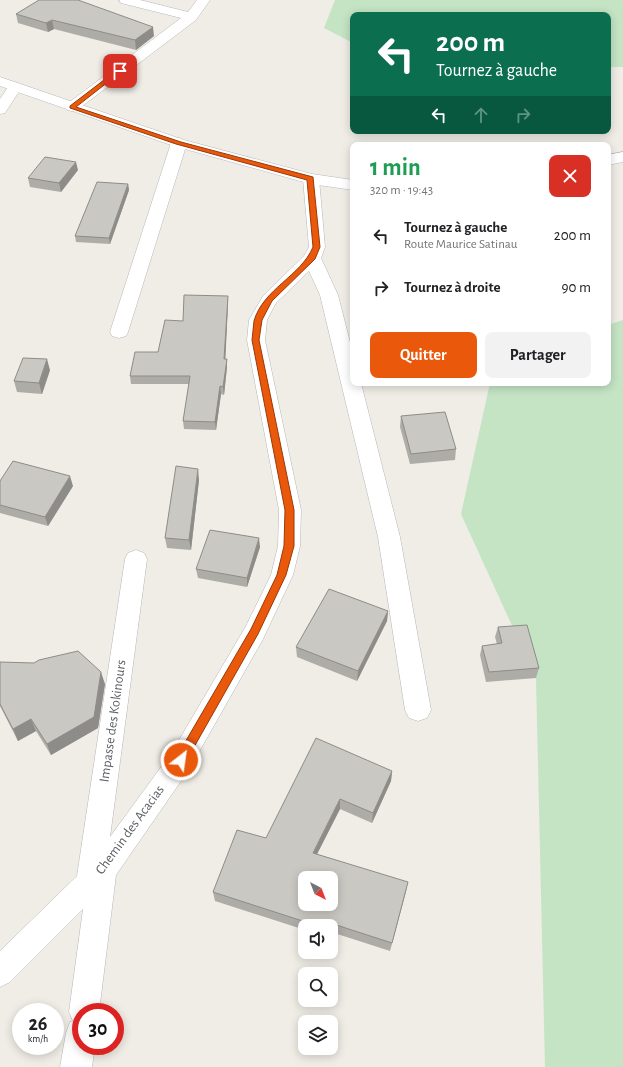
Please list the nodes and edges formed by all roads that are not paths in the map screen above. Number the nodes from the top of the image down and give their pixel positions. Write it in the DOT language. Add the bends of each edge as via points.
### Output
graph roads {
  1 [pos="125,0"];
  2 [pos="204,0"];
  3 [pos="191,17"];
  4 [pos="0,81"];
  5 [pos="15,87"];
  6 [pos="72,107"];
  7 [pos="0,110"];
  8 [pos="179,143"];
  9 [pos="623,157"];
  10 [pos="611,159"];
  11 [pos="311,179"];
  12 [pos="350,185"];
  13 [pos="312,258"];
  14 [pos="119,332"];
  15 [pos="350,380"];
  16 [pos="352,386"];
  17 [pos="136,559"];
  18 [pos="418,710"];
  19 [pos="96,876"];
  20 [pos="0,972"];
  21 [pos="85,1003"];
  22 [pos="78,1055"];
  23 [pos="76,1067"];
  1 -- 3 [label="street"];
  2 -- 3 [label="street"];
  3 -- 6 [label="street"];
  4 -- 5 [label="street"];
  5 -- 6 [label="street"];
  5 -- 7 [label="street"];
  6 -- 8 [label="street"];
  8 -- 11 [label="street"];
  8 -- 14 [label="street"];
  9 -- 10 [label="street"];
  11 -- 12 [label="street"];
  11 -- 13 [label="street" via="317,247"];
  13 -- 15 [label="street" via="329,295"];
  13 -- 19 [label="street, Chemin des Acacias" via="269,300 258,320 256,340 290,510 289,546 282,575 255,632 181,760"];
  16 -- 18 [label="street" via="389,537"];
  17 -- 19 [label="street, Impasse des Kokinours"];
  19 -- 20 [label="street, Chemin des Acacias"];
  19 -- 21 [label="street, Impasse des Kokinours"];
  22 -- 23 [label="street"];
}
